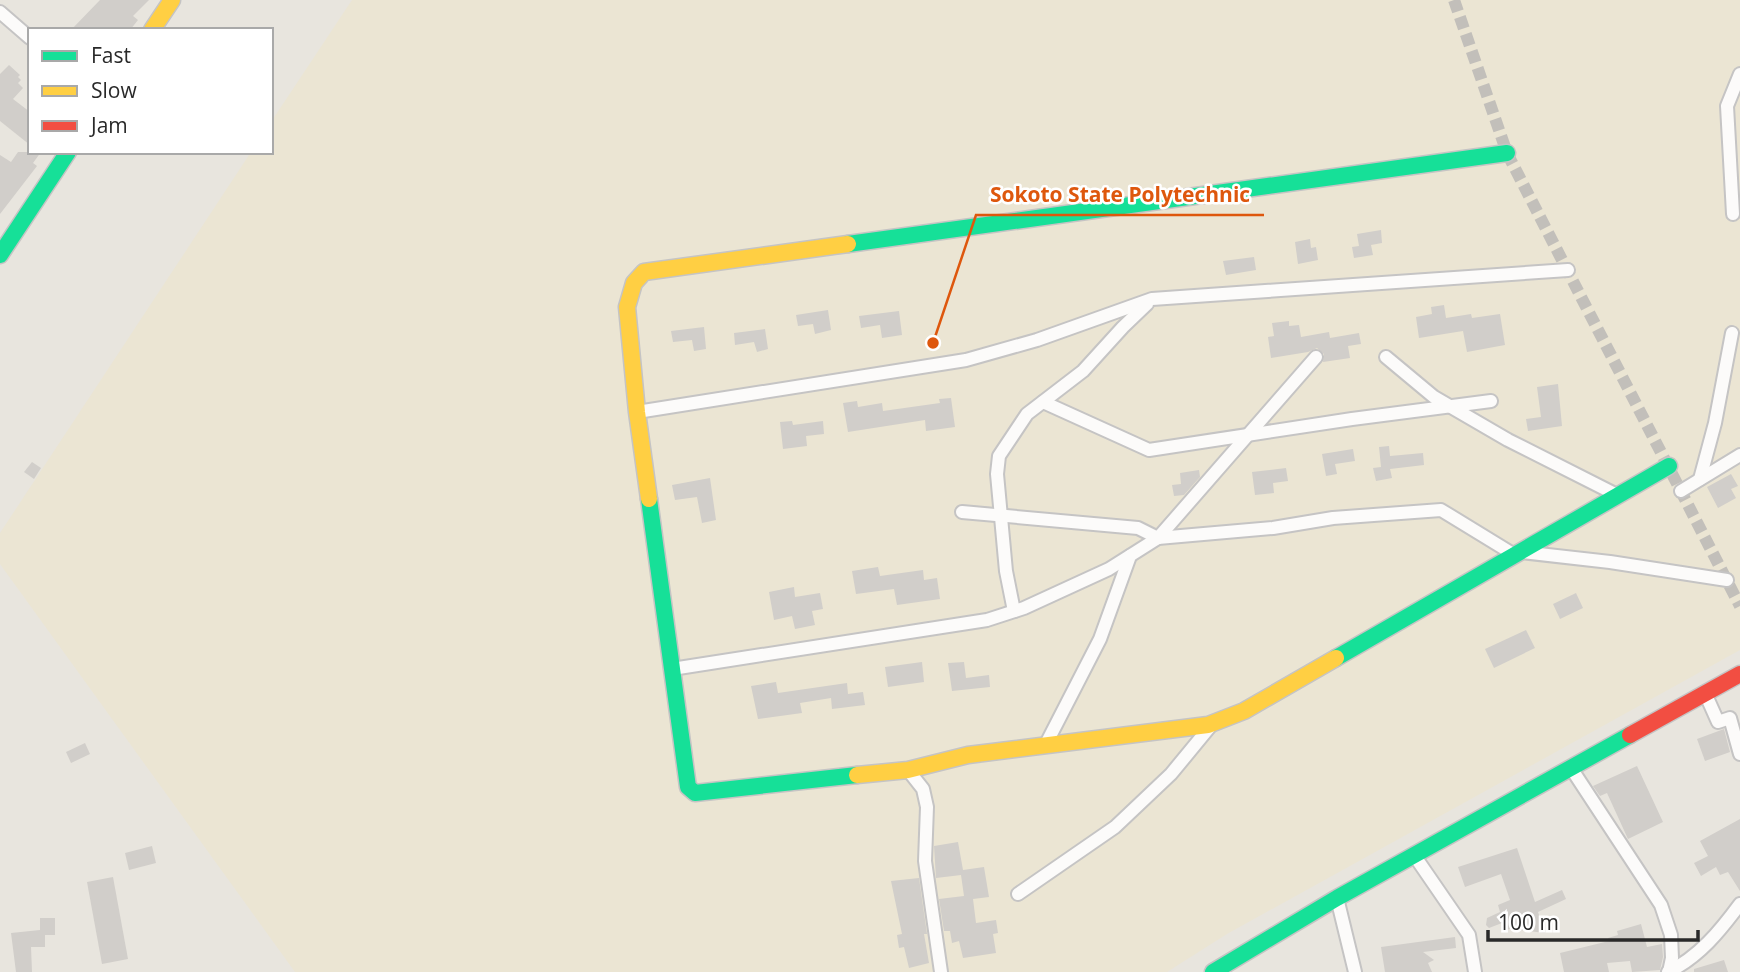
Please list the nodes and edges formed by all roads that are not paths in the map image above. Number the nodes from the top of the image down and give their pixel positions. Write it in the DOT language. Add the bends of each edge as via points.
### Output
graph roads {
  1 [pos="10,0"];
  2 [pos="172,0"];
  3 [pos="1,13"];
  4 [pos="153,28"];
  5 [pos="28,36"];
  6 [pos="1740,74"];
  7 [pos="1507,153"];
  8 [pos="67,154"];
  9 [pos="1733,214"];
  10 [pos="0,255"];
  11 [pos="1568,270"];
  12 [pos="1152,299"];
  13 [pos="1731,333"];
  14 [pos="1316,357"];
  15 [pos="1386,357"];
  16 [pos="1491,401"];
  17 [pos="1043,402"];
  18 [pos="1449,406"];
  19 [pos="637,412"];
  20 [pos="1249,436"];
  21 [pos="1740,454"];
  22 [pos="1669,466"];
  23 [pos="1700,479"];
  24 [pos="1681,491"];
  25 [pos="1617,495"];
  26 [pos="962,512"];
  27 [pos="1001,515"];
  28 [pos="1158,538"];
  29 [pos="1515,553"];
  30 [pos="1130,556"];
  31 [pos="1727,580"];
  32 [pos="1014,611"];
  33 [pos="672,669"];
  34 [pos="1740,674"];
  35 [pos="1705,693"];
  36 [pos="1213,723"];
  37 [pos="1045,746"];
  38 [pos="1740,754"];
  39 [pos="1571,768"];
  40 [pos="908,770"];
  41 [pos="1414,855"];
  42 [pos="1018,894"];
  43 [pos="1337,898"];
  44 [pos="1740,904"];
  45 [pos="941,972"];
  46 [pos="1213,972"];
  47 [pos="1355,972"];
  48 [pos="1475,972"];
  49 [pos="1669,972"];
  1 -- 3 [label="street"];
  2 -- 4 [label="street"];
  3 -- 5 [label="street"];
  6 -- 9 [label="street" via="1727,106"];
  7 -- 19 [label="street" via="644,272 634,284 627,307"];
  8 -- 10 [label="street"];
  11 -- 12 [label="street"];
  12 -- 17 [label="street" via="1083,371"];
  12 -- 19 [label="street" via="966,360"];
  13 -- 23 [label="street"];
  14 -- 20 [label="street"];
  15 -- 18 [label="street"];
  16 -- 18 [label="street"];
  17 -- 20 [label="street" via="1149,450"];
  17 -- 27 [label="street" via="1027,414 999,456"];
  18 -- 20 [label="street"];
  18 -- 25 [label="street"];
  19 -- 33 [label="street"];
  20 -- 28 [label="street"];
  21 -- 23 [label="street"];
  22 -- 25 [label="street"];
  23 -- 24 [label="street"];
  25 -- 29 [label="street"];
  26 -- 27 [label="street"];
  27 -- 28 [label="street" via="1138,528"];
  27 -- 32 [label="street"];
  28 -- 29 [label="street" via="1441,510"];
  28 -- 30 [label="street"];
  29 -- 31 [label="street"];
  29 -- 36 [label="street" via="1255,705"];
  30 -- 32 [label="street"];
  30 -- 37 [label="street" via="1100,639"];
  32 -- 33 [label="street" via="987,620"];
  33 -- 40 [label="street" via="688,787 695,793"];
  34 -- 35 [label="street"];
  35 -- 38 [label="street" via="1718,722 1730,718"];
  35 -- 39 [label="street"];
  36 -- 37 [label="street"];
  36 -- 42 [label="street" via="1171,774 1115,827"];
  37 -- 40 [label="street" via="968,755"];
  39 -- 41 [label="street"];
  39 -- 49 [label="street" via="1661,905 1671,935"];
  40 -- 45 [label="street" via="923,789 928,807 925,861"];
  41 -- 43 [label="street"];
  41 -- 48 [label="street" via="1469,935"];
  43 -- 46 [label="street"];
  43 -- 47 [label="street"];
  44 -- 49 [label="street" via="1716,936"];
}
